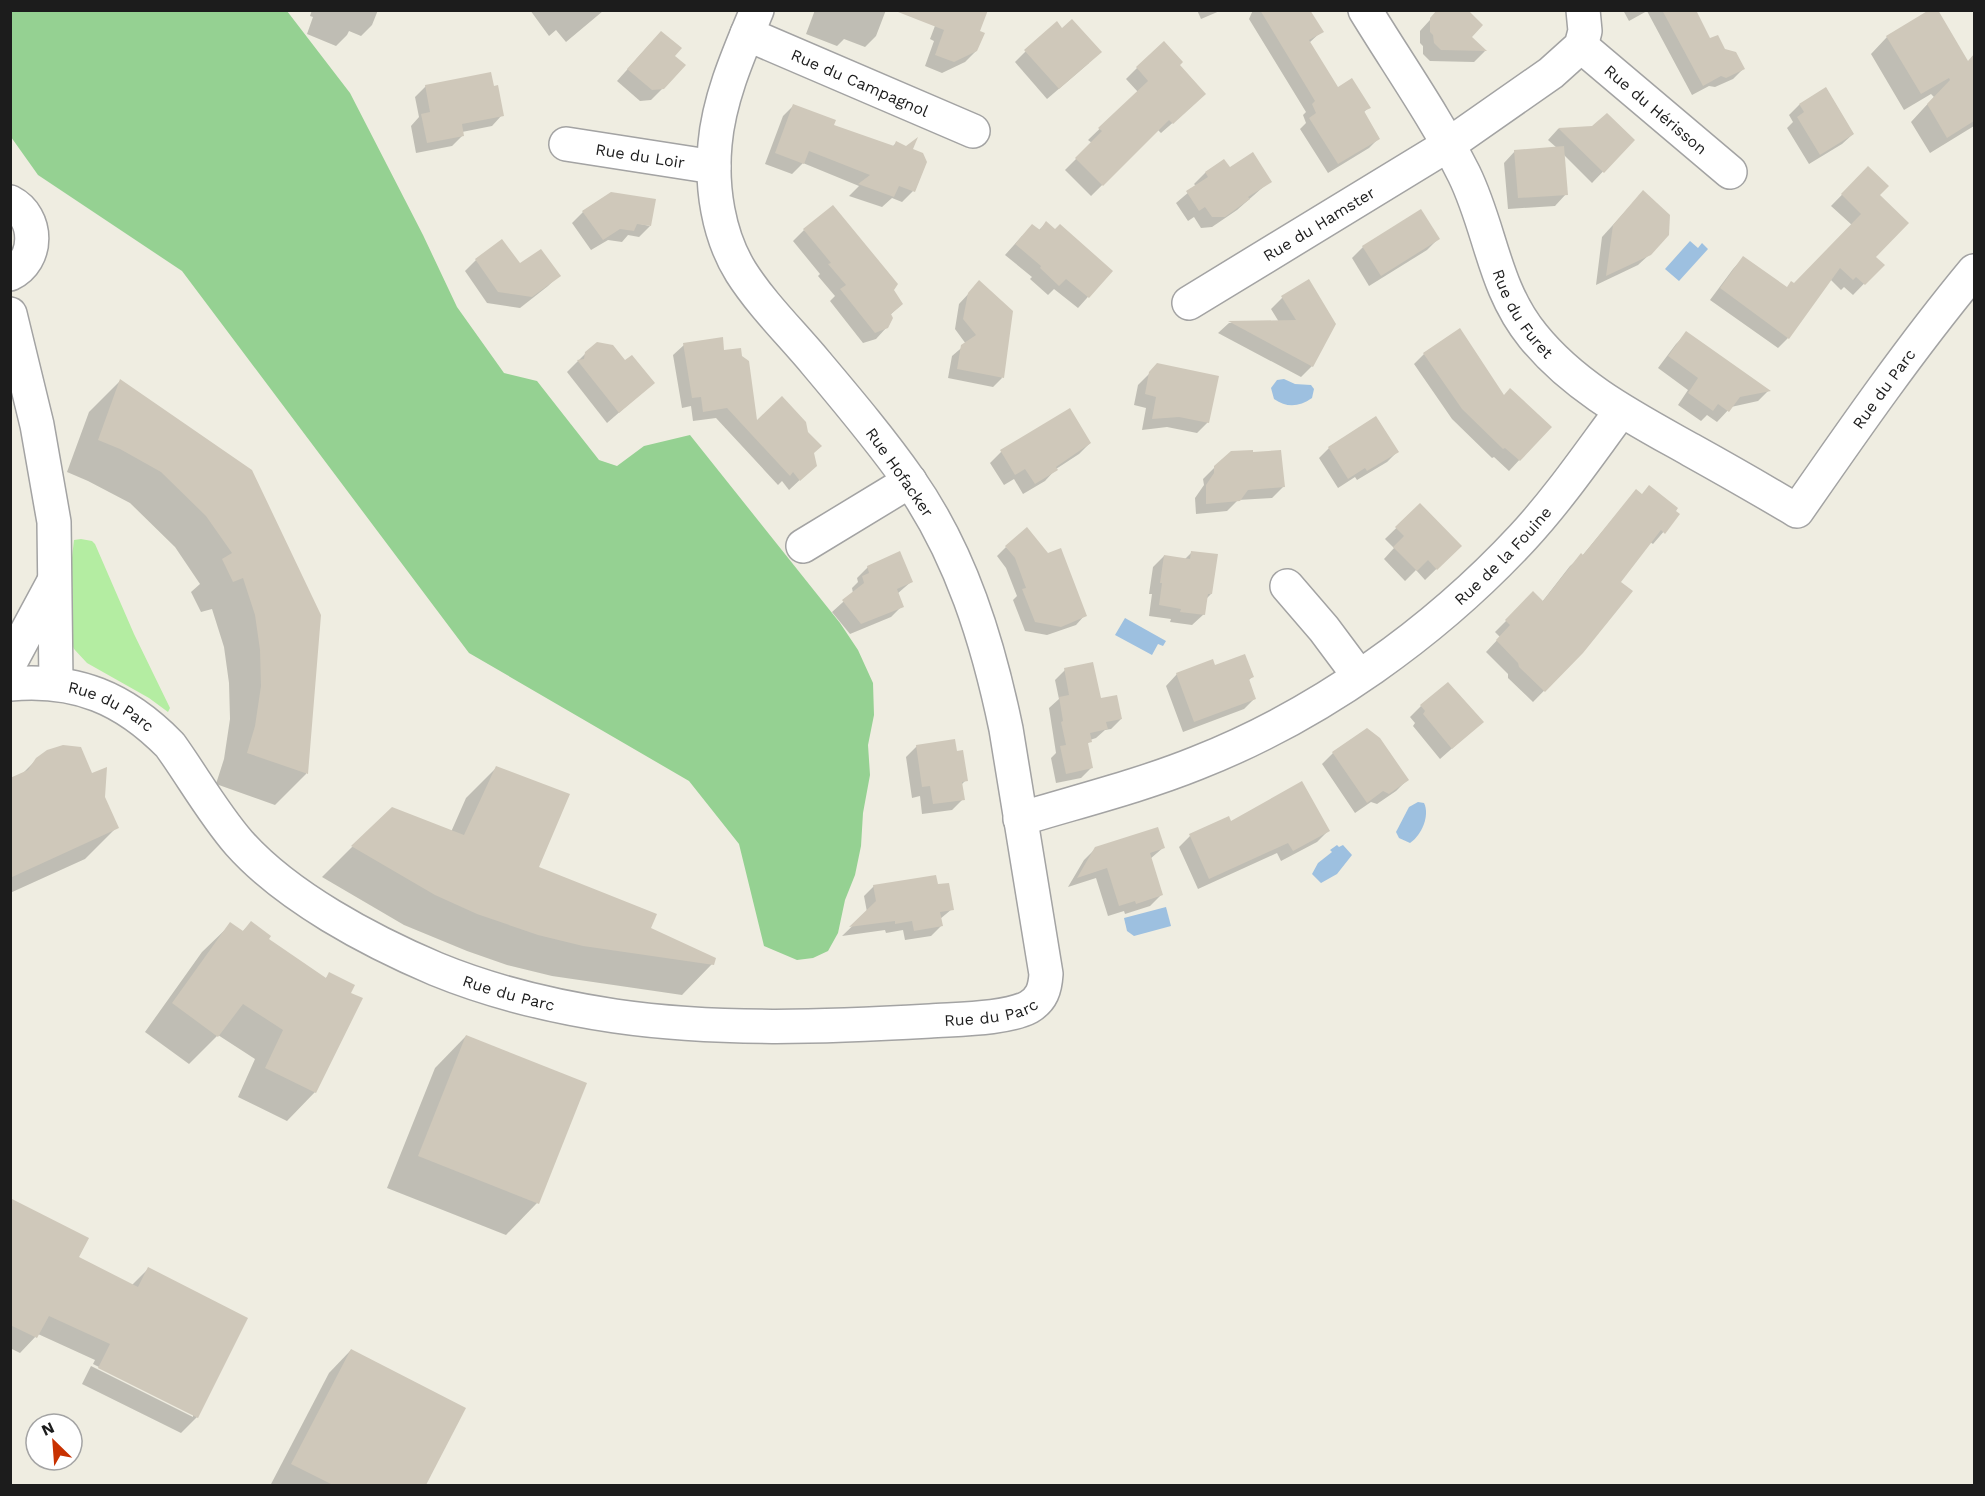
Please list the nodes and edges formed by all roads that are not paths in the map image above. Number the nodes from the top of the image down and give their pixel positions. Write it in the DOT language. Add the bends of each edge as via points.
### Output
graph roads {
  1 [pos="1365,10"];
  2 [pos="1583,10"];
  3 [pos="752,22"];
  4 [pos="1581,46"];
  5 [pos="973,131"];
  6 [pos="566,144"];
  7 [pos="1448,145"];
  8 [pos="714,167"];
  9 [pos="1730,172"];
  10 [pos="10,202"];
  11 [pos="1974,271"];
  12 [pos="10,274"];
  13 [pos="1189,303"];
  14 [pos="10,314"];
  15 [pos="1621,411"];
  16 [pos="910,481"];
  17 [pos="1797,511"];
  18 [pos="803,546"];
  19 [pos="54,581"];
  20 [pos="1287,586"];
  21 [pos="10,663"];
  22 [pos="1359,676"];
  23 [pos="56,683"];
  24 [pos="10,684"];
  25 [pos="1020,819"];
  26 [pos="1046,974"];
  1 -- 7 [label="street, Rue du Furet"];
  2 -- 4 [label="street" via="1585,31"];
  3 -- 5 [label="street, Rue du Campagnol"];
  3 -- 8 [label="street, Rue Hofacker" via="720,116"];
  4 -- 7 [label="street" via="1551,73"];
  4 -- 9 [label="street, Rue du Hérisson"];
  6 -- 8 [label="street, Rue du Loir"];
  7 -- 13 [label="street, Rue du Hamster"];
  7 -- 15 [label="street, Rue du Furet" via="1474,198 1503,289 1518,317 1583,385"];
  8 -- 16 [label="street, Rue Hofacker" via="721,225 740,270"];
  10 -- 12 [label="street" via="27,217 32,246 26,260"];
  11 -- 17 [label="street, Rue du Parc" via="1873,401"];
  14 -- 19 [label="street, Rue du Parc" via="50,494 56,552"];
  15 -- 17 [label="street, Rue du Furet"];
  15 -- 22 [label="street, Rue de la Fouine" via="1524,536 1452,607"];
  16 -- 18 [label="street"];
  16 -- 25 [label="street, Rue Hofacker" via="957,568 984,638 1006,729"];
  19 -- 21 [label="street, Rue du Parc"];
  19 -- 23 [label="street, Rue du Parc"];
  20 -- 22 [label="street"];
  22 -- 25 [label="street, Rue de la Fouine" via="1279,725 1198,763"];
  23 -- 24 [label="street, Rue du Parc"];
  23 -- 26 [label="street, Rue du Parc" via="103,695 156,731 240,844 297,894 364,934 436,969 515,995 575,1009 660,1020 751,1026 849,1025 1011,1013 1038,1001 1045,989"];
  25 -- 26 [label="street, Rue Hofacker"];
}
